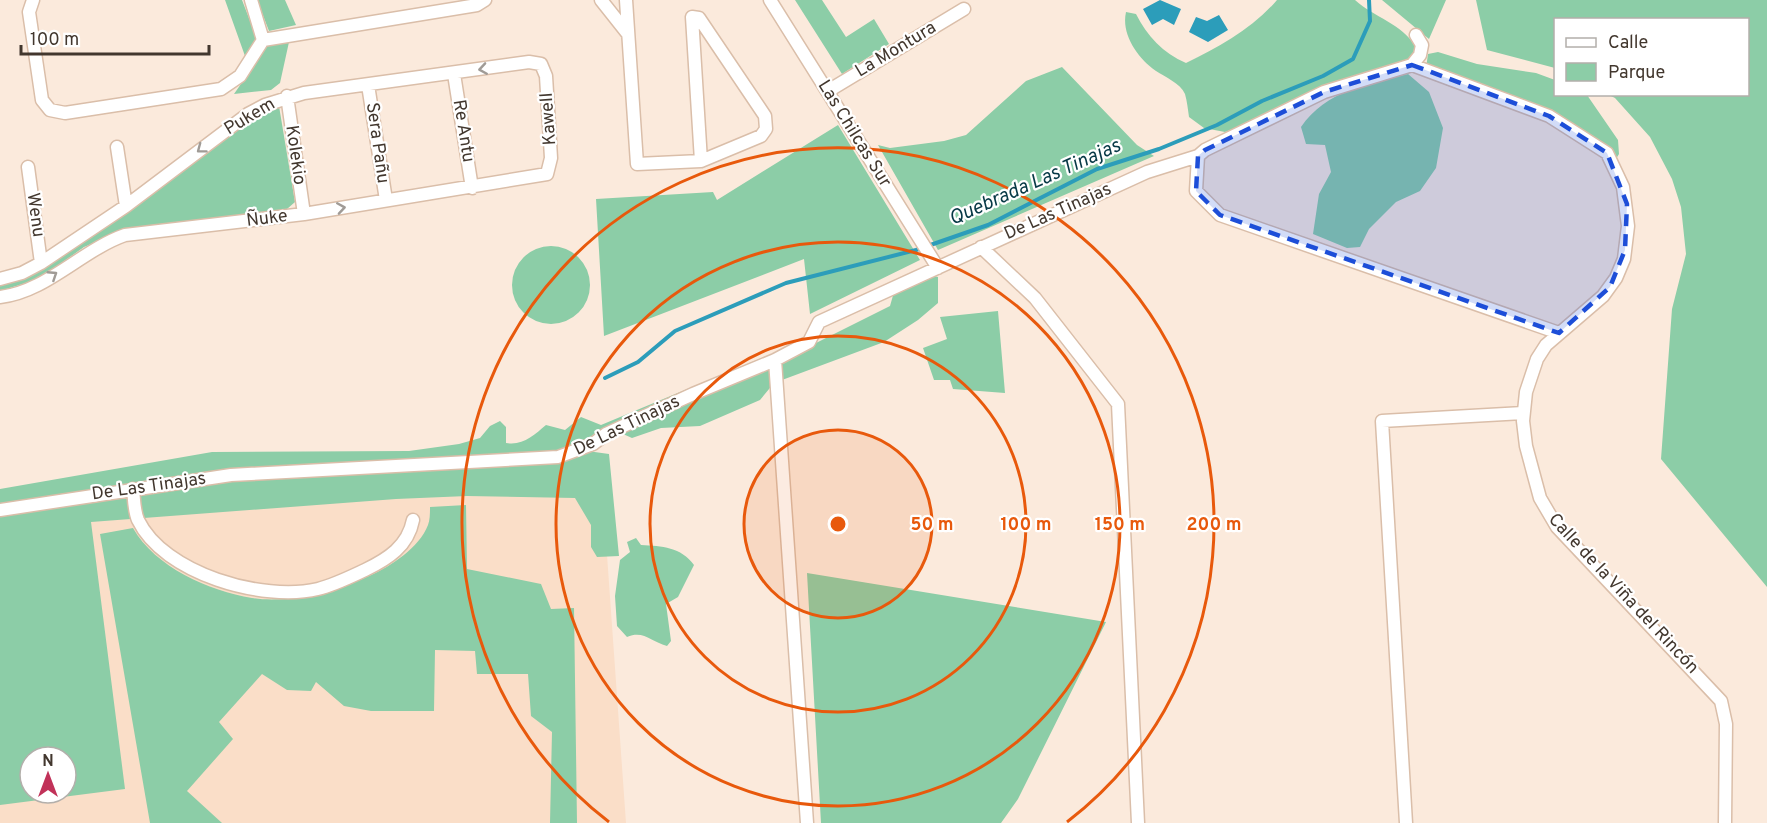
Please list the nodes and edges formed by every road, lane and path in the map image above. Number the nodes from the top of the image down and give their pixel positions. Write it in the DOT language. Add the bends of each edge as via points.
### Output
graph roads {
  1 [pos="33,0"];
  2 [pos="251,0"];
  3 [pos="485,0"];
  4 [pos="601,0"];
  5 [pos="626,0"];
  6 [pos="770,0"];
  7 [pos="964,9"];
  8 [pos="629,34"];
  9 [pos="1416,35"];
  10 [pos="263,40"];
  11 [pos="541,64"];
  12 [pos="1412,65"];
  13 [pos="454,74"];
  14 [pos="368,85"];
  15 [pos="828,92"];
  16 [pos="286,96"];
  17 [pos="117,147"];
  18 [pos="1198,156"];
  19 [pos="701,161"];
  20 [pos="28,167"];
  21 [pos="546,174"];
  22 [pos="472,188"];
  23 [pos="386,200"];
  24 [pos="126,206"];
  25 [pos="304,214"];
  26 [pos="981,247"];
  27 [pos="41,263"];
  28 [pos="938,268"];
  29 [pos="0,279"];
  30 [pos="0,297"];
  31 [pos="1558,333"];
  32 [pos="775,360"];
  33 [pos="1523,413"];
  34 [pos="133,489"];
  35 [pos="0,510"];
  36 [pos="413,520"];
  37 [pos="807,823"];
  38 [pos="1138,823"];
  39 [pos="1406,823"];
  40 [pos="1725,823"];
  1 -- 10 [label="street" via="29,12 42,100 55,112 230,86"];
  2 -- 10 [label="street"];
  3 -- 10 [label="street" via="477,5"];
  4 -- 8 [label="street"];
  5 -- 8 [label="street"];
  6 -- 15 [label="street, Las Chilcas Sur"];
  7 -- 15 [label="street, La Montura"];
  8 -- 19 [label="street" via="637,164"];
  9 -- 12 [label="street" via="1422,45"];
  11 -- 13 [label="street, Pukem, one-way" via="529,62"];
  11 -- 21 [label="street, Kawell" via="546,76 551,158"];
  12 -- 18 [label="street, De Las Tinajas" via="1324,92"];
  12 -- 31 [label="street, Calle de la Viña del Rincón" via="1549,116 1607,153 1627,204 1624,259 1603,296"];
  13 -- 14 [label="street, Pukem"];
  13 -- 22 [label="street, Re Antu"];
  14 -- 16 [label="street, Pukem"];
  14 -- 23 [label="street, Sera Pañu"];
  15 -- 28 [label="street, Las Chilcas Sur"];
  16 -- 24 [label="street, Pukem, one-way" via="248,114"];
  16 -- 25 [label="street, Kolekio"];
  17 -- 24 [label="street"];
  18 -- 26 [label="street, De Las Tinajas" via="1147,172"];
  18 -- 31 [label="street" via="1196,191 1220,215"];
  19 -- 19 [label="street" via="691,23 692,17 699,18 766,120 766,129 760,136"];
  20 -- 27 [label="street, Wenu"];
  21 -- 22 [label="street, Ñuke"];
  22 -- 23 [label="street, Ñuke"];
  25 -- 23 [label="street, Ñuke, one-way"];
  24 -- 27 [label="street, Pukem"];
  30 -- 25 [label="street, Ñuke, one-way" via="25,291 104,242 125,235"];
  26 -- 28 [label="street, De Las Tinajas"];
  26 -- 38 [label="street" via="1035,298 1118,404"];
  27 -- 29 [label="street, Pukem"];
  28 -- 32 [label="street, De Las Tinajas" via="819,322 809,342"];
  31 -- 33 [label="street, Calle de la Viña del Rincón" via="1537,359"];
  32 -- 34 [label="street, De Las Tinajas" via="558,457 231,475"];
  32 -- 37 [label="street"];
  33 -- 39 [label="street" via="1382,421"];
  33 -- 40 [label="street, Calle de la Viña del Rincón" via="1536,489 1550,518 1721,701 1726,724"];
  34 -- 35 [label="street, De Las Tinajas"];
  34 -- 36 [label="street" via="136,517 171,556 226,582 273,590 317,589 383,562 410,536"];
}
